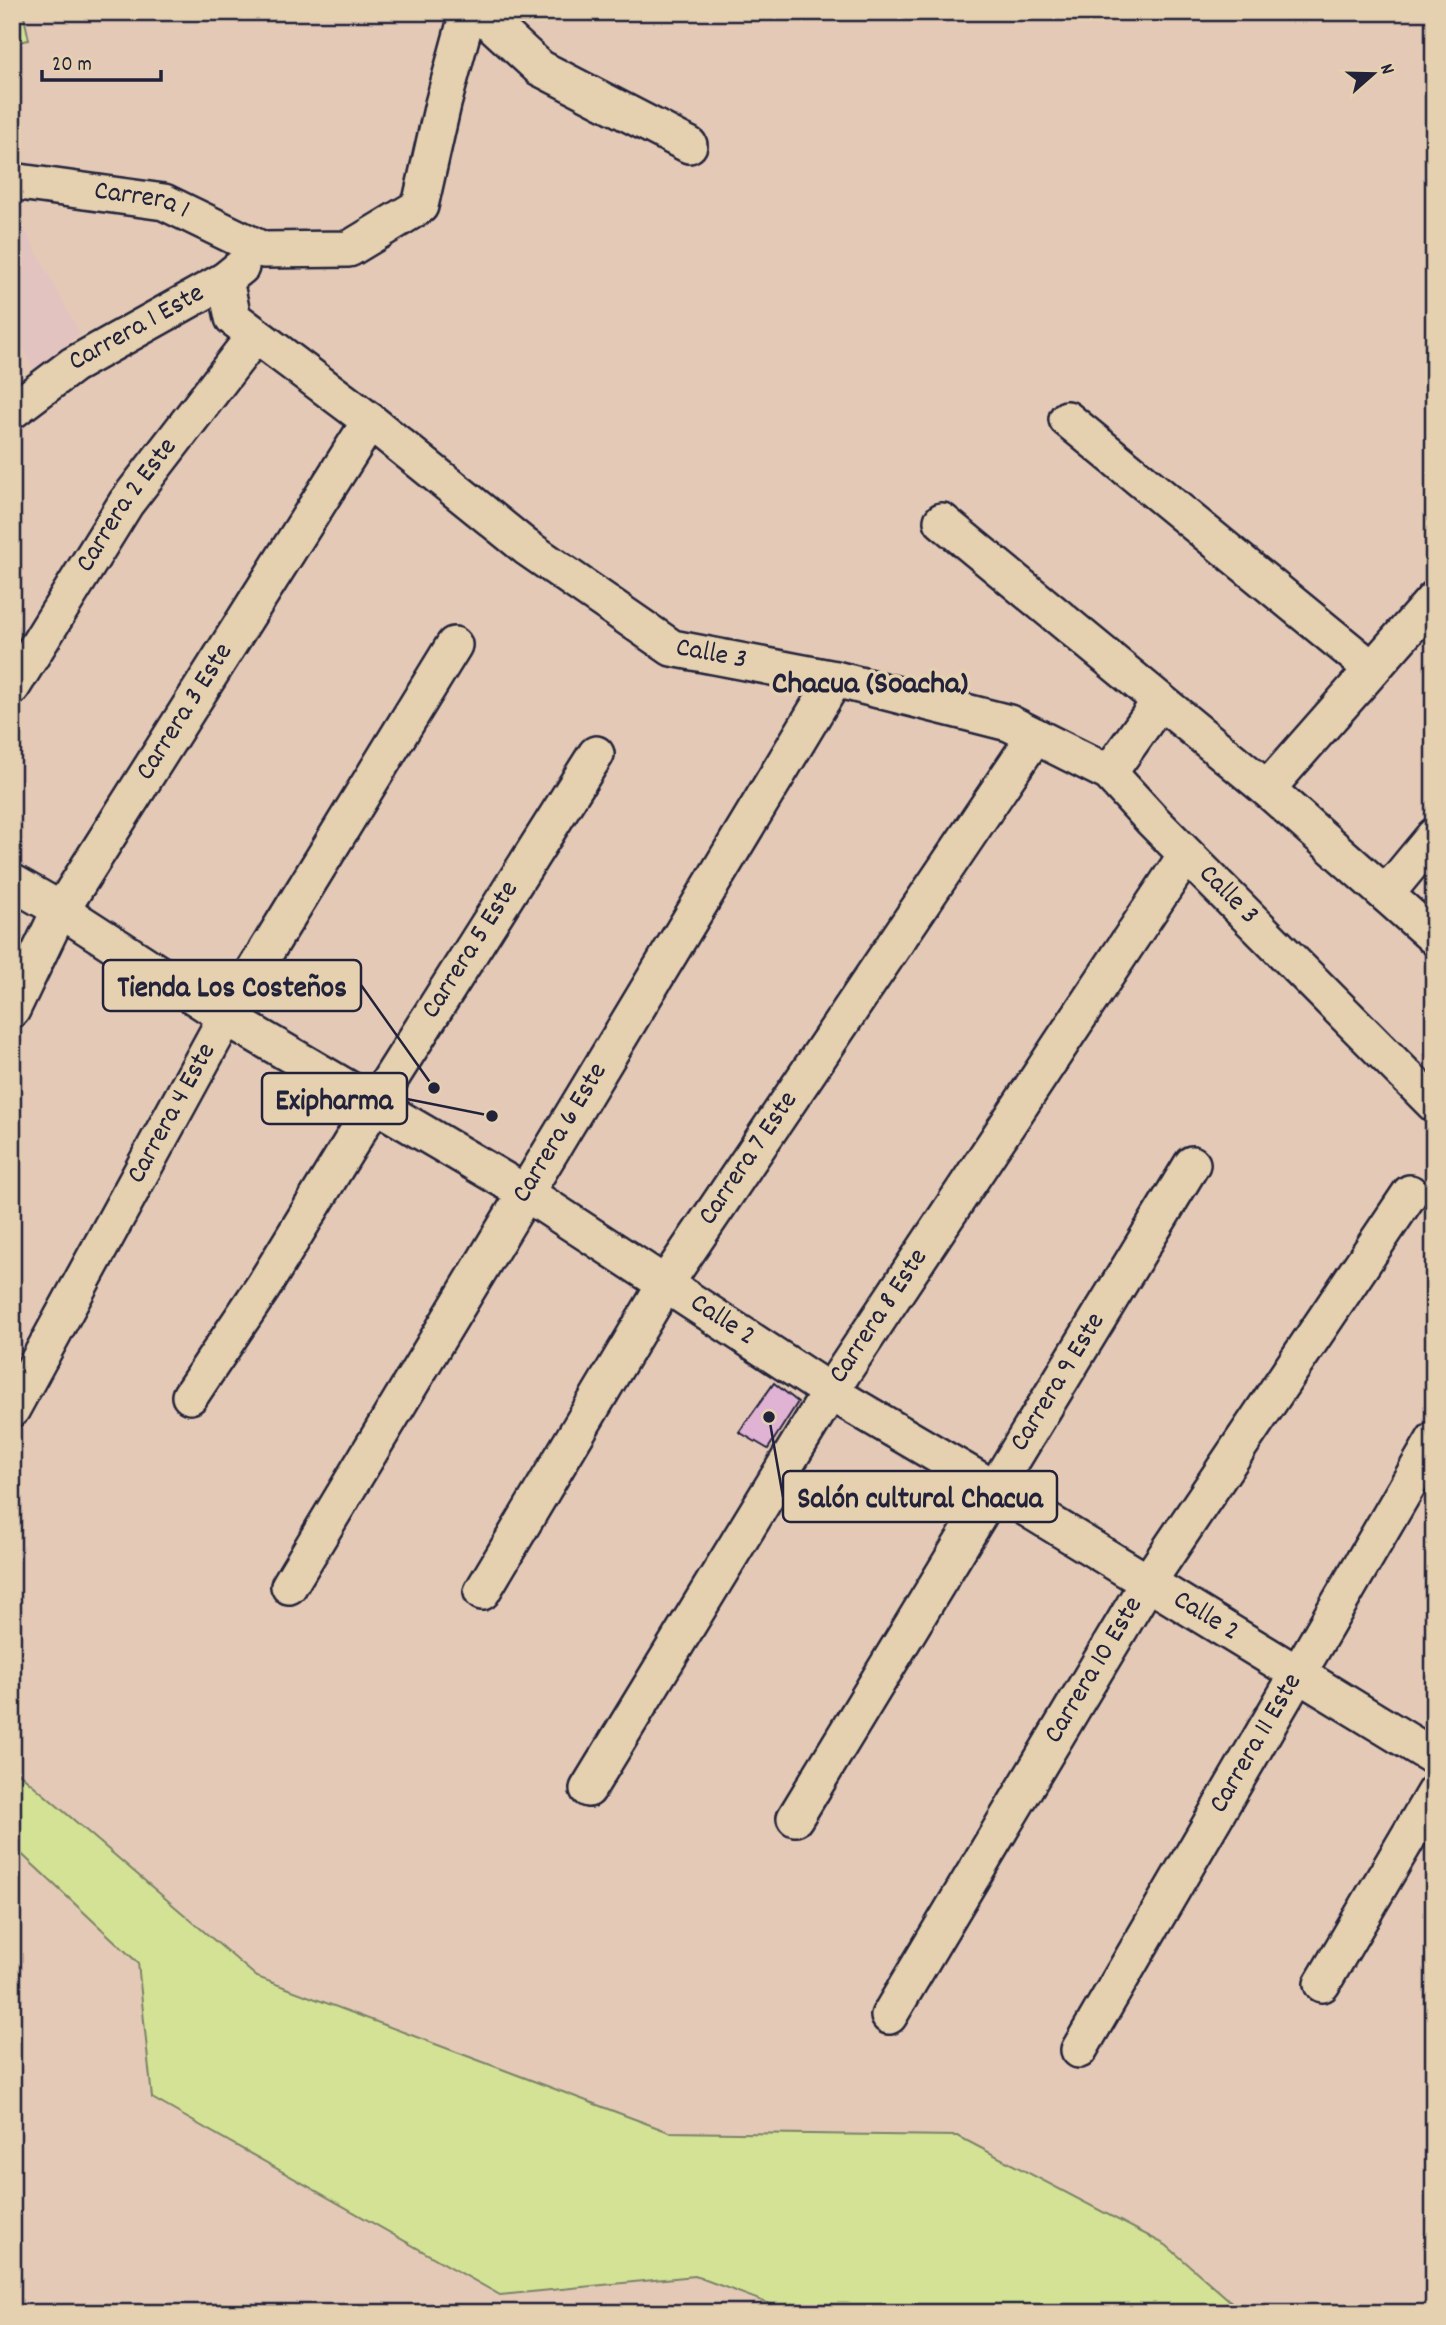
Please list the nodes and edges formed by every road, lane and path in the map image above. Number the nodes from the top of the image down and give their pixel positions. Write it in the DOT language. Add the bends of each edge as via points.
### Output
graph roads {
  1 [pos="468,12"];
  2 [pos="479,12"];
  3 [pos="689,145"];
  4 [pos="12,181"];
  5 [pos="263,250"];
  6 [pos="225,280"];
  7 [pos="255,335"];
  8 [pos="12,411"];
  9 [pos="1066,419"];
  10 [pos="370,421"];
  11 [pos="942,521"];
  12 [pos="1434,599"];
  13 [pos="454,645"];
  14 [pos="1372,669"];
  15 [pos="835,679"];
  16 [pos="12,687"];
  17 [pos="1160,701"];
  18 [pos="1035,736"];
  19 [pos="596,754"];
  20 [pos="1109,773"];
  21 [pos="1267,789"];
  22 [pos="1434,836"];
  23 [pos="1186,855"];
  24 [pos="12,883"];
  25 [pos="1386,894"];
  26 [pos="61,910"];
  27 [pos="1434,937"];
  28 [pos="12,1010"];
  29 [pos="226,1017"];
  30 [pos="1434,1104"];
  31 [pos="374,1105"];
  32 [pos="1192,1164"];
  33 [pos="526,1193"];
  34 [pos="1410,1193"];
  35 [pos="666,1283"];
  36 [pos="830,1392"];
  37 [pos="190,1396"];
  38 [pos="12,1409"];
  39 [pos="1434,1440"];
  40 [pos="995,1489"];
  41 [pos="1148,1582"];
  42 [pos="289,1586"];
  43 [pos="482,1592"];
  44 [pos="1297,1673"];
  45 [pos="1434,1757"];
  46 [pos="588,1789"];
  47 [pos="1434,1793"];
  48 [pos="795,1818"];
  49 [pos="1322,1984"];
  50 [pos="889,2016"];
  51 [pos="1079,2050"];
  1 -- 5 [label="street" via="420,206 349,249"];
  2 -- 3 [label="street" via="540,68"];
  4 -- 5 [label="street, Carrera 1" via="164,202"];
  5 -- 6 [label="street, Carrera 1 Este"];
  6 -- 7 [label="street, Calle 3" via="233,318"];
  6 -- 8 [label="street, Carrera 1 Este" via="73,365"];
  7 -- 10 [label="street, Calle 3"];
  7 -- 16 [label="street, Carrera 2 Este" via="126,503"];
  9 -- 14 [label="street"];
  10 -- 15 [label="street, Calle 3" via="526,547 672,648"];
  10 -- 26 [label="street, Carrera 3 Este"];
  11 -- 17 [label="street"];
  12 -- 14 [label="street"];
  13 -- 29 [label="street, Carrera 4 Este"];
  14 -- 21 [label="street"];
  15 -- 18 [label="street, Calle 3" via="1009,723"];
  15 -- 33 [label="street, Carrera 6 Este"];
  17 -- 20 [label="street"];
  17 -- 21 [label="street"];
  18 -- 20 [label="street, Calle 3"];
  18 -- 35 [label="street, Carrera 7 Este"];
  19 -- 31 [label="street, Carrera 5 Este"];
  20 -- 23 [label="street, Calle 3"];
  21 -- 25 [label="street"];
  22 -- 25 [label="street"];
  23 -- 30 [label="street, Calle 3"];
  23 -- 36 [label="street, Carrera 8 Este"];
  24 -- 26 [label="street, Calle 2"];
  25 -- 27 [label="street"];
  26 -- 28 [label="street, Carrera 3 Este"];
  26 -- 29 [label="street, Calle 2"];
  29 -- 31 [label="street, Calle 2"];
  29 -- 38 [label="street, Carrera 4 Este"];
  31 -- 33 [label="street, Calle 2"];
  31 -- 37 [label="street, Carrera 5 Este"];
  32 -- 40 [label="street, Carrera 9 Este"];
  33 -- 35 [label="street, Calle 2"];
  33 -- 42 [label="street, Carrera 6 Este"];
  34 -- 41 [label="street, Carrera 10 Este"];
  35 -- 36 [label="street, Calle 2"];
  35 -- 43 [label="street, Carrera 7 Este"];
  36 -- 40 [label="street, Calle 2"];
  36 -- 46 [label="street, Carrera 8 Este"];
  39 -- 44 [label="street, Carrera 11 Este"];
  40 -- 41 [label="street, Calle 2"];
  40 -- 48 [label="street, Carrera 9 Este"];
  41 -- 44 [label="street, Calle 2"];
  41 -- 50 [label="street, Carrera 10 Este"];
  44 -- 45 [label="street, Calle 2"];
  44 -- 51 [label="street, Carrera 11 Este"];
  47 -- 49 [label="street"];
}
